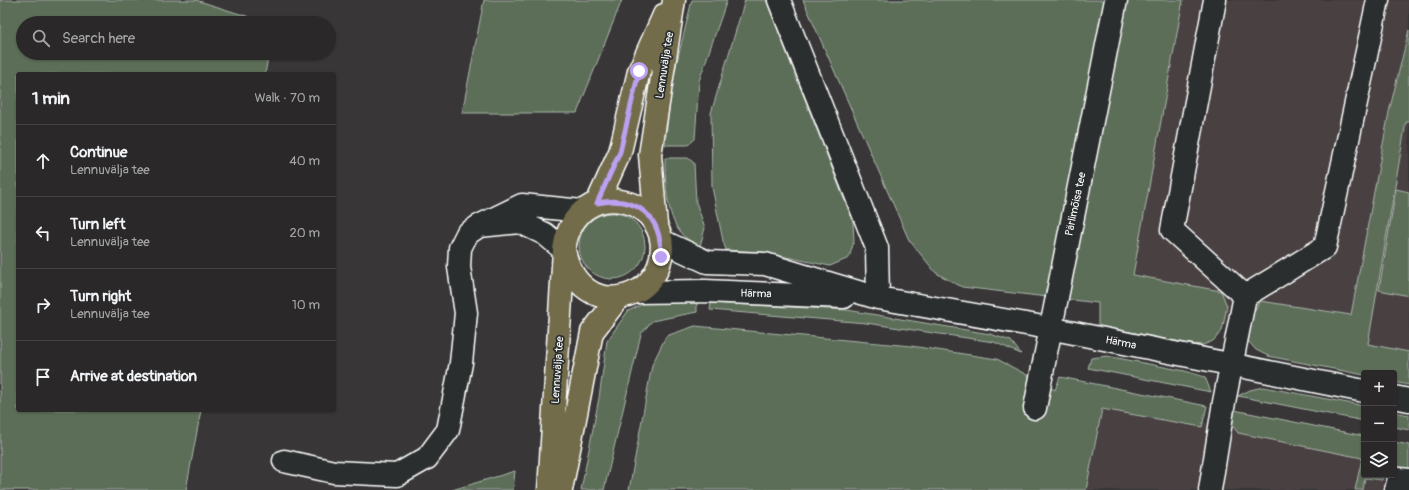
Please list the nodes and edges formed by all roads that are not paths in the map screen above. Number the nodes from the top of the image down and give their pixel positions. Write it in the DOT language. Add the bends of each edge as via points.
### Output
graph roads {
  1 [pos="671,0"];
  2 [pos="674,0"];
  3 [pos="779,0"];
  4 [pos="1116,0"];
  5 [pos="1215,0"];
  6 [pos="1378,0"];
  7 [pos="590,207"];
  8 [pos="479,226"];
  9 [pos="659,233"];
  10 [pos="564,250"];
  11 [pos="627,295"];
  12 [pos="1245,296"];
  13 [pos="878,298"];
  14 [pos="1050,328"];
  15 [pos="1231,364"];
  16 [pos="1361,390"];
  17 [pos="1397,398"];
  18 [pos="1409,400"];
  19 [pos="1035,408"];
  20 [pos="284,461"];
  21 [pos="1409,480"];
  22 [pos="549,490"];
  23 [pos="561,490"];
  24 [pos="1210,490"];
  25 [pos="1396,490"];
  1 -- 7 [label="main road, Lennuvälja tee" via="639,71 620,152"];
  2 -- 9 [label="main road, Lennuvälja tee" via="650,155"];
  3 -- 13 [label="street" via="877,248"];
  4 -- 14 [label="street, Pärlimõisa tee"];
  5 -- 12 [label="street" via="1172,230"];
  6 -- 12 [label="street" via="1325,247"];
  7 -- 8 [label="street" via="522,205"];
  7 -- 9 [label="main road" via="610,200 624,201 648,214"];
  7 -- 10 [label="main road, Lennuvälja tee" via="572,222"];
  8 -- 10 [label="street" via="520,222 545,234"];
  8 -- 20 [label="street" via="467,234 460,248 459,267 466,313 461,363 448,430 427,458 397,475 334,472"];
  9 -- 11 [label="main road, Lennuvälja tee" via="661,257 657,271 648,283"];
  9 -- 13 [label="street, Härma" via="707,262 765,264"];
  10 -- 11 [label="main road, Lennuvälja tee" via="568,266 576,280 584,287 603,296"];
  10 -- 22 [label="main road, Lennuvälja tee"];
  11 -- 13 [label="street, Härma" via="705,291"];
  11 -- 23 [label="main road, Lennuvälja tee" via="592,332"];
  12 -- 15 [label="street"];
  13 -- 14 [label="street, Härma"];
  14 -- 15 [label="street, Härma"];
  14 -- 19 [label="street, Pärlimõisa tee"];
  15 -- 16 [label="street, Härma"];
  15 -- 24 [label="street"];
  17 -- 18 [label="street"];
  21 -- 25 [label="street" via="1399,478"];
}
